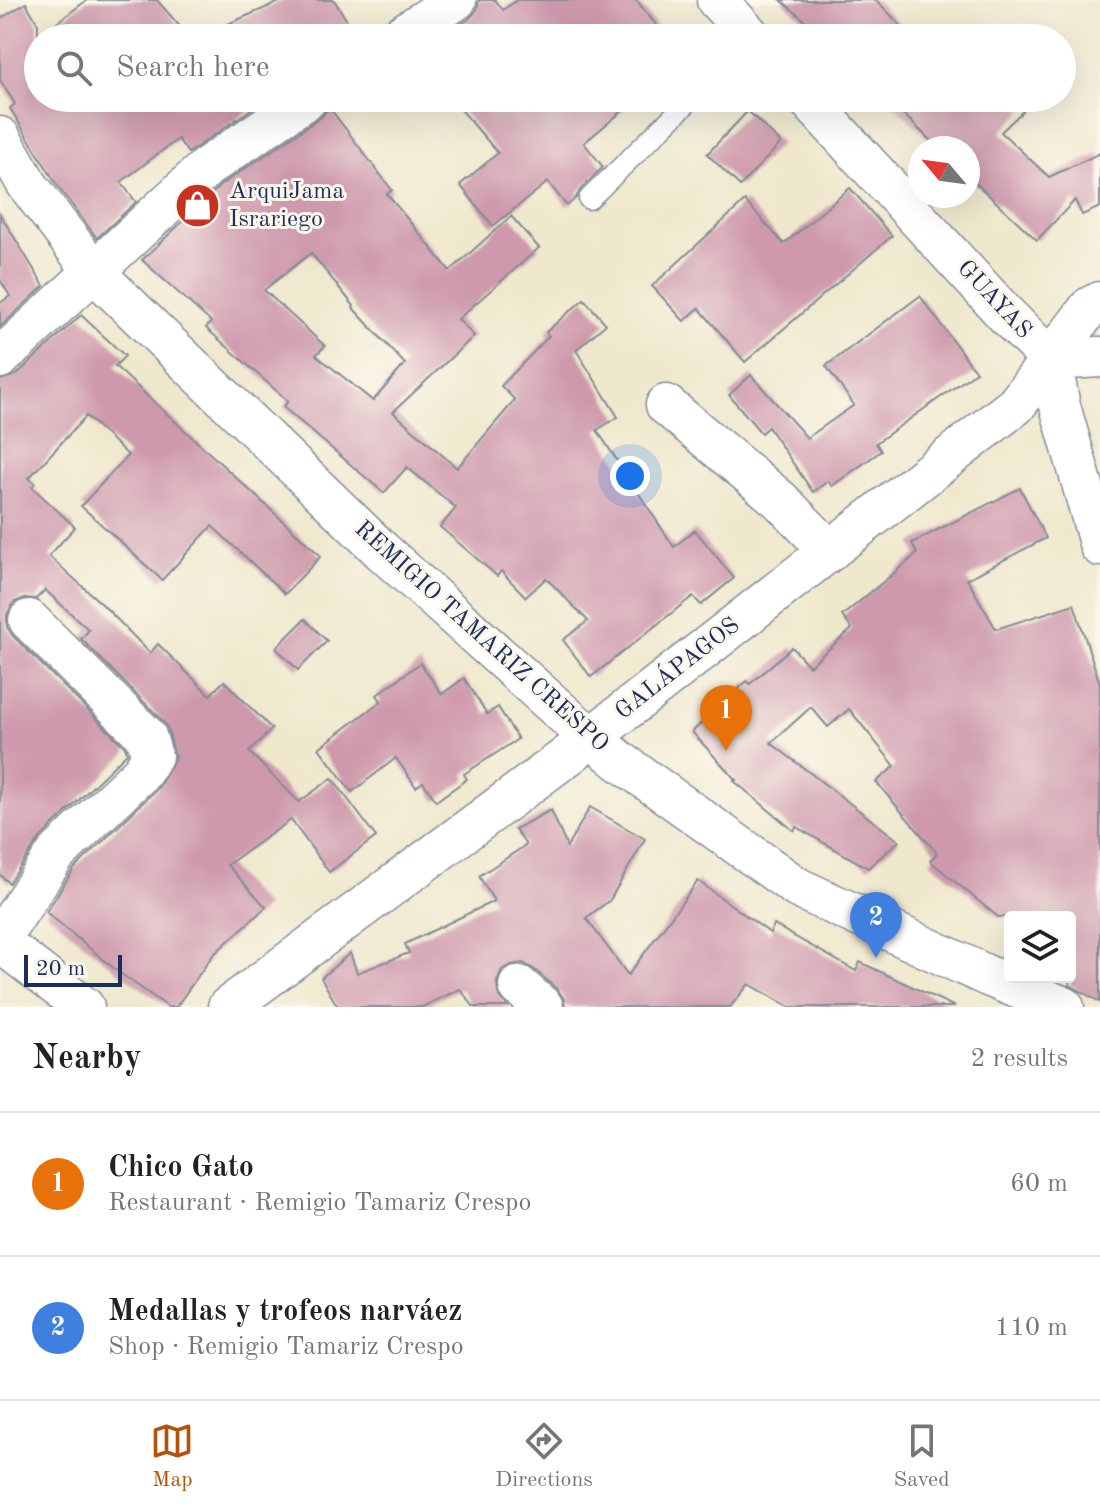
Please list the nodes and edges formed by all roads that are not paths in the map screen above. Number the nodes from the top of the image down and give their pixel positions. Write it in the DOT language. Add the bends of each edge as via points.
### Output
graph roads {
  1 [pos="456,0"];
  2 [pos="717,0"];
  3 [pos="419,24"];
  4 [pos="739,24"];
  5 [pos="288,112"];
  6 [pos="678,112"];
  7 [pos="820,112"];
  8 [pos="0,137"];
  9 [pos="589,199"];
  10 [pos="94,272"];
  11 [pos="1100,302"];
  12 [pos="1100,357"];
  13 [pos="0,358"];
  14 [pos="1051,360"];
  15 [pos="666,405"];
  16 [pos="1100,546"];
  17 [pos="830,551"];
  18 [pos="29,620"];
  19 [pos="591,737"];
  20 [pos="0,940"];
  21 [pos="979,992"];
  22 [pos="84,1007"];
  23 [pos="228,1007"];
  24 [pos="1064,1007"];
  1 -- 3 [label="street"];
  2 -- 4 [label="street"];
  5 -- 10 [label="street" via="207,167"];
  6 -- 9 [label="lane"];
  7 -- 14 [label="street, GUAYAS"];
  8 -- 10 [label="street, REMIGIO TAMARIZ CRESPO" via="27,184"];
  10 -- 13 [label="street"];
  10 -- 19 [label="street, REMIGIO TAMARIZ CRESPO" via="382,551"];
  11 -- 14 [label="street, GALÁPAGOS" via="1090,307"];
  12 -- 14 [label="street"];
  14 -- 16 [label="street, GUAYAS"];
  14 -- 17 [label="street, GALÁPAGOS" via="1016,405"];
  15 -- 17 [label="street" via="780,500"];
  17 -- 19 [label="street, GALÁPAGOS"];
  18 -- 20 [label="street" via="146,736 152,756 142,772 56,854"];
  19 -- 21 [label="street, REMIGIO TAMARIZ CRESPO" via="798,888"];
  19 -- 23 [label="street, GALÁPAGOS"];
  20 -- 22 [label="street"];
  21 -- 24 [label="street, REMIGIO TAMARIZ CRESPO"];
}
